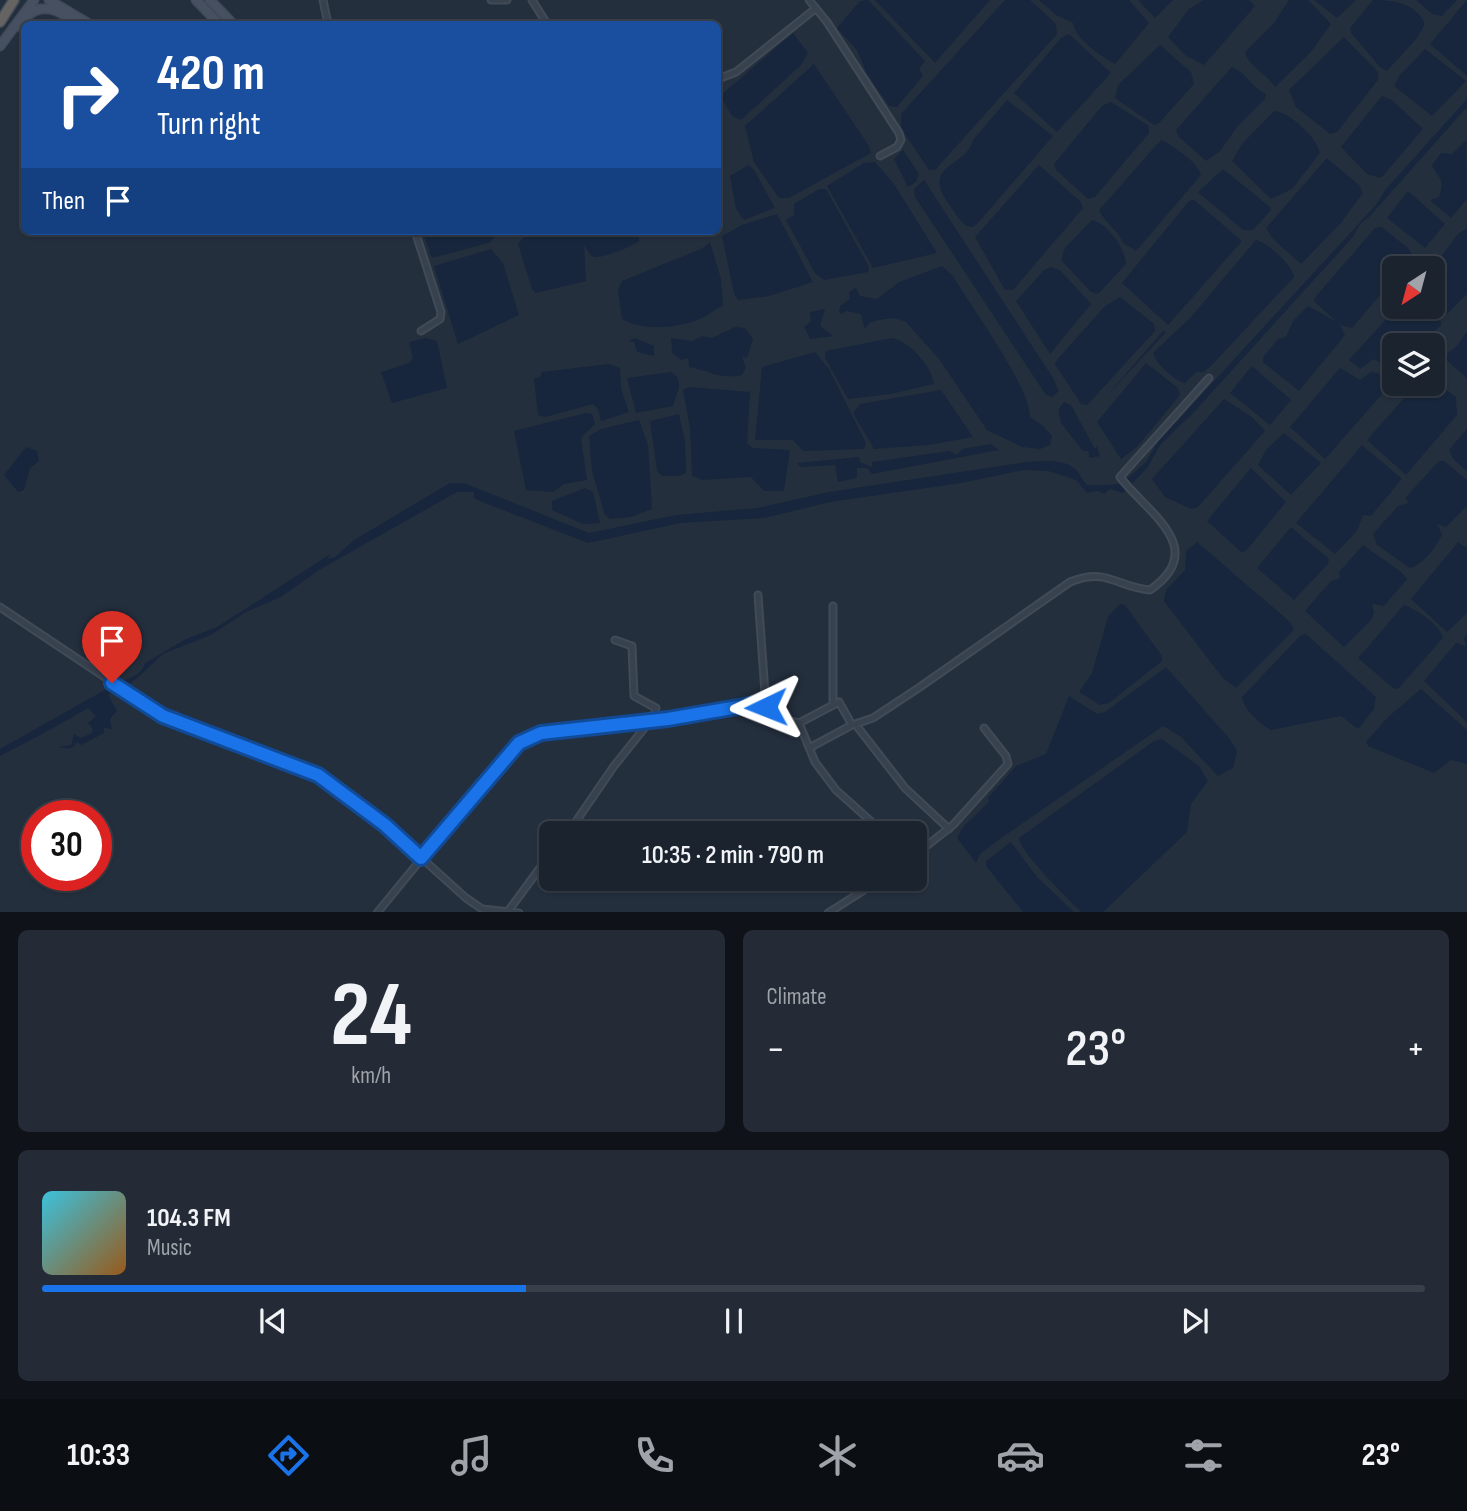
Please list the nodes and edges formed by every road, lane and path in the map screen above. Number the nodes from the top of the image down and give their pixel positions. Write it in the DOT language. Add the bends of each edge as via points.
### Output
graph roads {
  1 [pos="14,0"];
  2 [pos="34,0"];
  3 [pos="49,0"];
  4 [pos="196,0"];
  5 [pos="210,0"];
  6 [pos="323,0"];
  7 [pos="491,0"];
  8 [pos="507,0"];
  9 [pos="532,0"];
  10 [pos="809,0"];
  11 [pos="218,8"];
  12 [pos="815,9"];
  13 [pos="24,21"];
  14 [pos="74,21"];
  15 [pos="84,21"];
  16 [pos="214,21"];
  17 [pos="216,21"];
  18 [pos="230,21"];
  19 [pos="327,21"];
  20 [pos="545,21"];
  21 [pos="0,22"];
  22 [pos="21,25"];
  23 [pos="13,28"];
  24 [pos="0,46"];
  25 [pos="721,78"];
  26 [pos="880,156"];
  27 [pos="416,235"];
  28 [pos="421,331"];
  29 [pos="1209,378"];
  30 [pos="758,595"];
  31 [pos="833,606"];
  32 [pos="0,607"];
  33 [pos="615,640"];
  34 [pos="833,705"];
  35 [pos="766,707"];
  36 [pos="649,721"];
  37 [pos="799,723"];
  38 [pos="854,725"];
  39 [pos="984,728"];
  40 [pos="811,747"];
  41 [pos="577,821"];
  42 [pos="871,821"];
  43 [pos="948,829"];
  44 [pos="927,846"];
  45 [pos="421,858"];
  46 [pos="539,869"];
  47 [pos="862,891"];
  48 [pos="509,910"];
  49 [pos="377,912"];
  50 [pos="519,912"];
  51 [pos="828,912"];
  1 -- 21 [label="highway"];
  2 -- 23 [label="main road"];
  3 -- 15 [label="main road"];
  4 -- 16 [label="main road"];
  5 -- 11 [label="main road"];
  6 -- 19 [label="street"];
  7 -- 8 [label="street"];
  9 -- 20 [label="street"];
  10 -- 12 [label="street"];
  11 -- 17 [label="main road"];
  11 -- 18 [label="main road"];
  12 -- 25 [label="street" via="736,72"];
  12 -- 26 [label="street" via="828,22 898,133 897,147"];
  13 -- 14 [label="main road" via="46,8"];
  22 -- 23 [label="main road"];
  23 -- 24 [label="main road"];
  27 -- 28 [label="street" via="441,312 440,319"];
  29 -- 38 [label="street" via="1122,472 1122,481 1149,505 1174,544 1172,565 1161,582 1150,590 1102,575 1085,576 873,718"];
  30 -- 35 [label="street"];
  31 -- 34 [label="street"];
  32 -- 45 [label="street" via="163,716 318,775"];
  33 -- 36 [label="street" via="632,646 632,691 639,701 656,708"];
  34 -- 37 [label="street"];
  34 -- 38 [label="street" via="839,702"];
  35 -- 36 [label="street" via="755,704"];
  35 -- 37 [label="street" via="781,719"];
  36 -- 41 [label="street"];
  36 -- 45 [label="street" via="541,733 519,743"];
  37 -- 40 [label="street"];
  38 -- 40 [label="street"];
  38 -- 43 [label="street" via="905,788"];
  39 -- 43 [label="street" via="1008,764"];
  40 -- 42 [label="street" via="836,790"];
  43 -- 44 [label="street"];
  45 -- 48 [label="street" via="482,909"];
  45 -- 49 [label="street"];
  46 -- 48 [label="street"];
  47 -- 51 [label="street"];
  48 -- 50 [label="street"];
}
